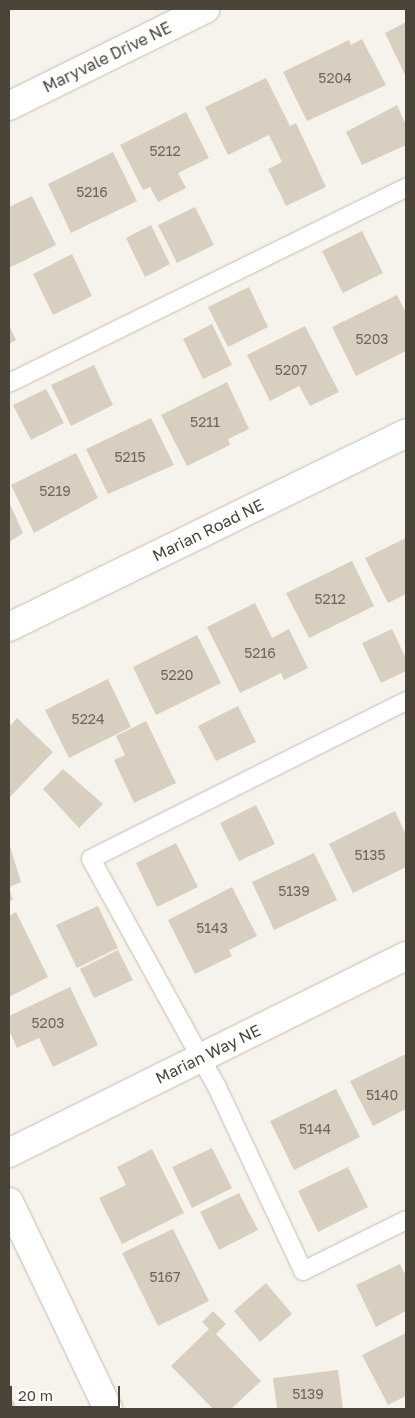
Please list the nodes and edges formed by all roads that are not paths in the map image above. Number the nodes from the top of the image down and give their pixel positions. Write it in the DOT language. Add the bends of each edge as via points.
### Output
graph roads {
  1 [pos="205,9"];
  2 [pos="9,106"];
  3 [pos="406,188"];
  4 [pos="9,383"];
  5 [pos="406,433"];
  6 [pos="9,627"];
  7 [pos="406,701"];
  8 [pos="406,956"];
  9 [pos="200,1058"];
  10 [pos="9,1153"];
  11 [pos="9,1202"];
  12 [pos="406,1220"];
  13 [pos="108,1409"];
  1 -- 2 [label="street, Maryvale Drive NE"];
  3 -- 4 [label="lane"];
  5 -- 6 [label="street, Marian Road NE"];
  7 -- 9 [label="lane" via="91,859"];
  8 -- 9 [label="street, Marian Way NE"];
  9 -- 10 [label="street, Marian Way NE"];
  9 -- 12 [label="lane" via="303,1271"];
  11 -- 13 [label="street"];
}
